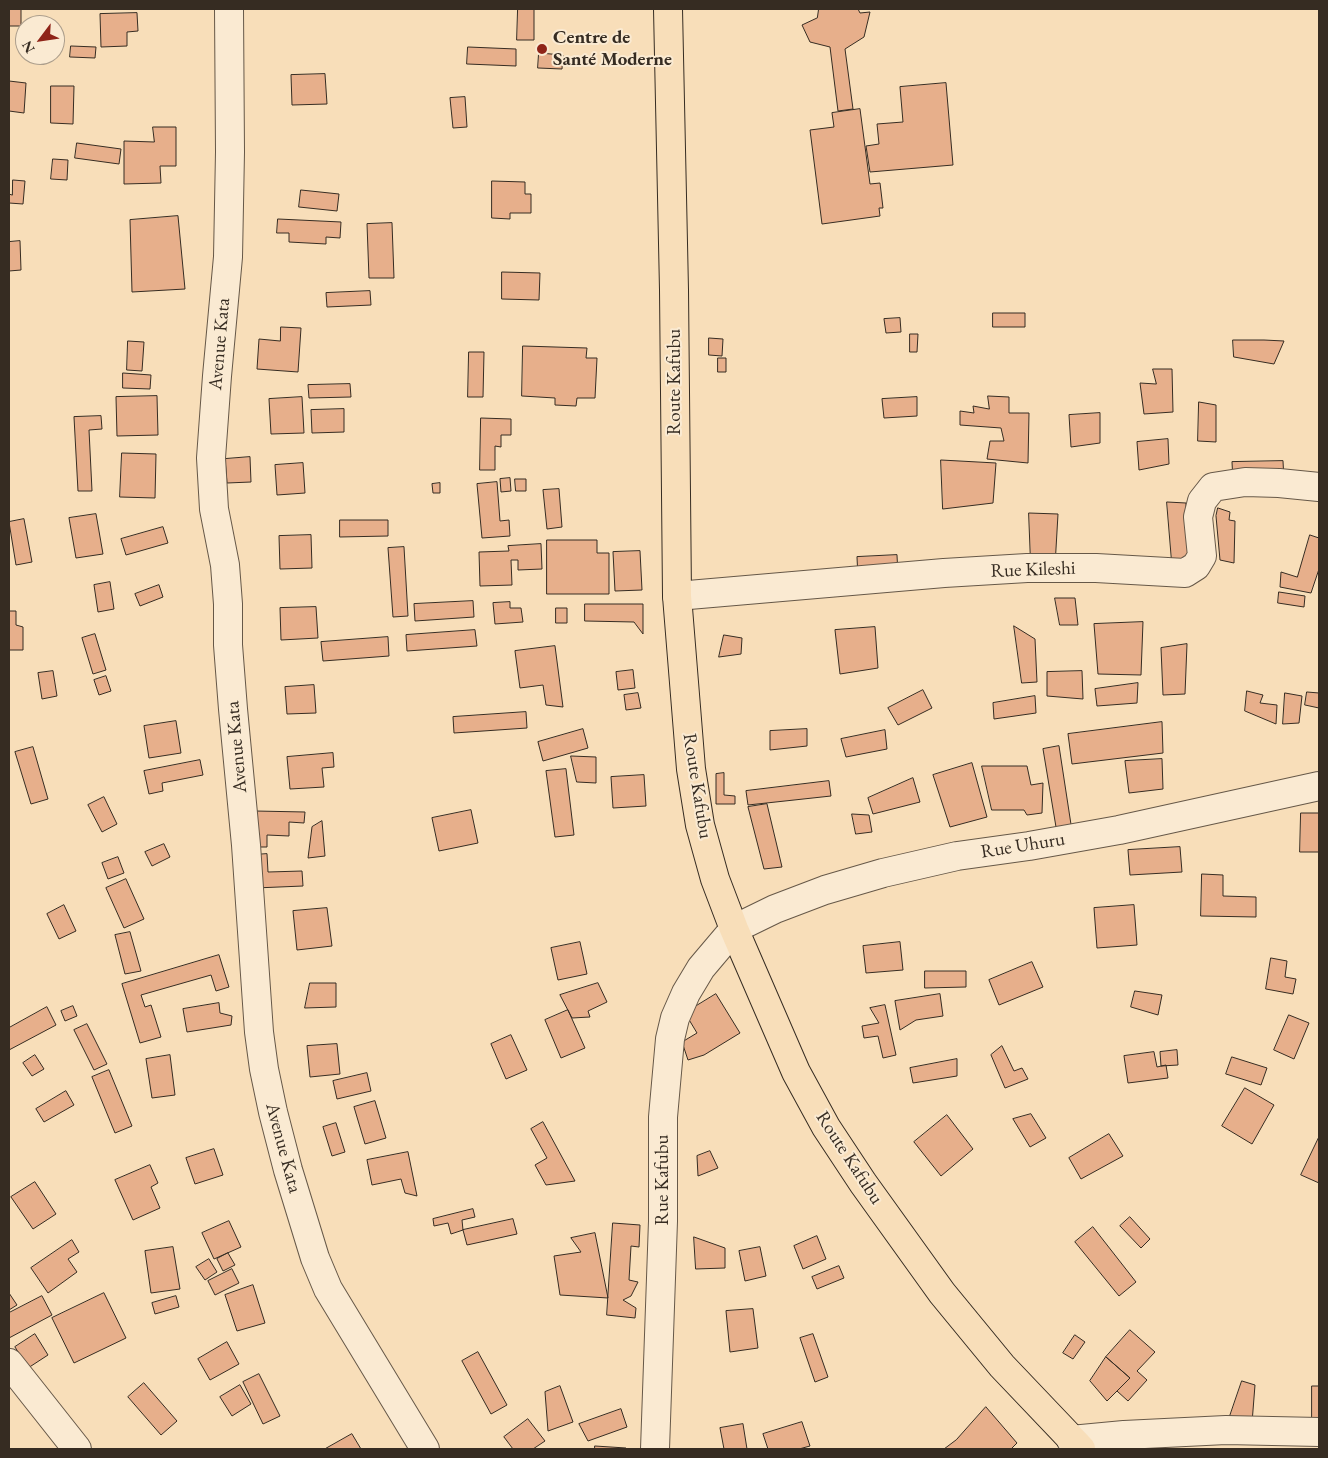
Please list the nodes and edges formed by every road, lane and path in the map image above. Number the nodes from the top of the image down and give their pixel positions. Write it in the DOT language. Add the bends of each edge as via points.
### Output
graph roads {
  1 [pos="229,9"];
  2 [pos="668,9"];
  3 [pos="1319,487"];
  4 [pos="677,596"];
  5 [pos="1319,786"];
  6 [pos="734,929"];
  7 [pos="9,1363"];
  8 [pos="1319,1432"];
  9 [pos="1076,1444"];
  10 [pos="77,1449"];
  11 [pos="425,1449"];
  12 [pos="655,1449"];
  1 -- 11 [label="street, Avenue Kata" via="228,257 211,458 214,509 225,565 228,645 264,1069 302,1222 315,1258 328,1288"];
  2 -- 4 [label="main road, Route Kafubu"];
  3 -- 4 [label="street, Rue Kileshi" via="1244,482 1213,487 1202,501 1198,518 1202,556 1196,566 1185,573 1027,568"];
  4 -- 6 [label="main road, Route Kafubu" via="691,769 700,825 715,879"];
  5 -- 6 [label="street, Rue Uhuru" via="1119,830 957,856 883,873 817,893"];
  6 -- 9 [label="main road, Route Kafubu" via="796,1072 852,1167 942,1293 1002,1366"];
  6 -- 12 [label="street, Rue Kafubu" via="701,968 686,993 670,1039 663,1117 663,1222"];
  7 -- 10 [label="street"];
  8 -- 9 [label="street" via="1226,1430 1124,1435"];
}
